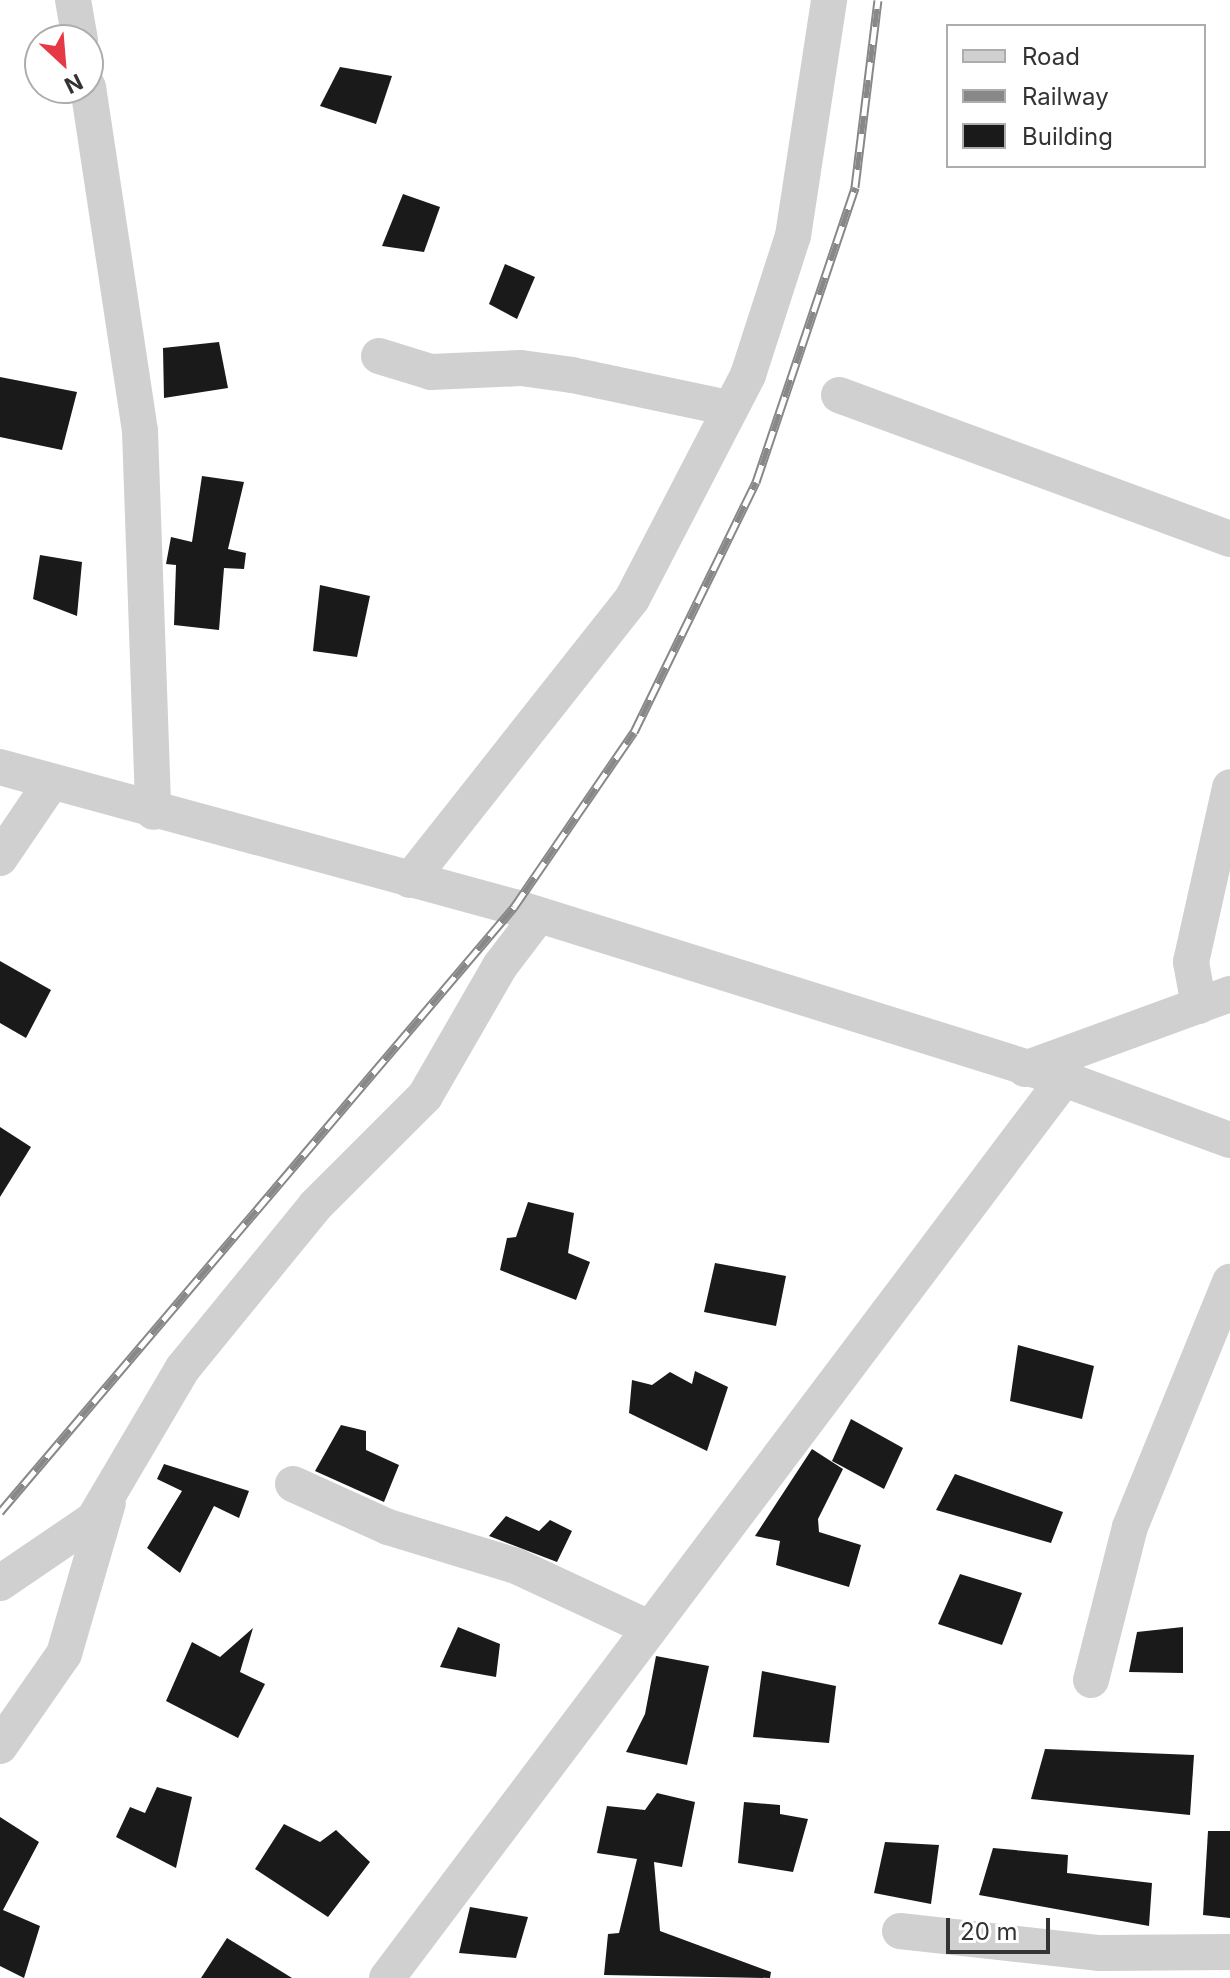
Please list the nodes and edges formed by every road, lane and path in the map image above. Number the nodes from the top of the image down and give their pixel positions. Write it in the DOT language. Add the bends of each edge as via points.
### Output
graph roads {
  1 [pos="73,0"];
  2 [pos="829,0"];
  3 [pos="77,24"];
  4 [pos="91,104"];
  5 [pos="379,356"];
  6 [pos="839,395"];
  7 [pos="729,408"];
  8 [pos="1230,539"];
  9 [pos="0,767"];
  10 [pos="51,783"];
  11 [pos="1230,787"];
  12 [pos="153,812"];
  13 [pos="0,858"];
  14 [pos="410,880"];
  15 [pos="539,915"];
  16 [pos="1215,1000"];
  17 [pos="1025,1069"];
  18 [pos="1064,1079"];
  19 [pos="1230,1140"];
  20 [pos="1230,1282"];
  21 [pos="293,1484"];
  22 [pos="109,1498"];
  23 [pos="0,1583"];
  24 [pos="647,1627"];
  25 [pos="1091,1680"];
  26 [pos="0,1746"];
  27 [pos="900,1931"];
  28 [pos="1230,1952"];
  29 [pos="387,1978"];
  1 -- 3 [label="street"];
  2 -- 7 [label="street" via="793,236 769,328"];
  4 -- 12 [label="street" via="140,431"];
  5 -- 7 [label="street" via="431,372 521,368 572,375"];
  6 -- 8 [label="street"];
  7 -- 14 [label="street" via="632,599"];
  9 -- 10 [label="street"];
  10 -- 12 [label="street"];
  10 -- 13 [label="street"];
  11 -- 16 [label="street" via="1191,962"];
  12 -- 14 [label="street"];
  14 -- 15 [label="street"];
  15 -- 17 [label="street"];
  15 -- 22 [label="street" via="500,966 425,1096 315,1206 183,1368 130,1449"];
  16 -- 17 [label="street"];
  17 -- 18 [label="street"];
  18 -- 19 [label="street"];
  18 -- 24 [label="street"];
  20 -- 25 [label="street" via="1130,1527"];
  21 -- 24 [label="street" via="388,1527 516,1566"];
  22 -- 23 [label="street" via="94,1519"];
  22 -- 26 [label="street" via="64,1654"];
  24 -- 29 [label="street"];
  27 -- 28 [label="street" via="1100,1953"];
}
